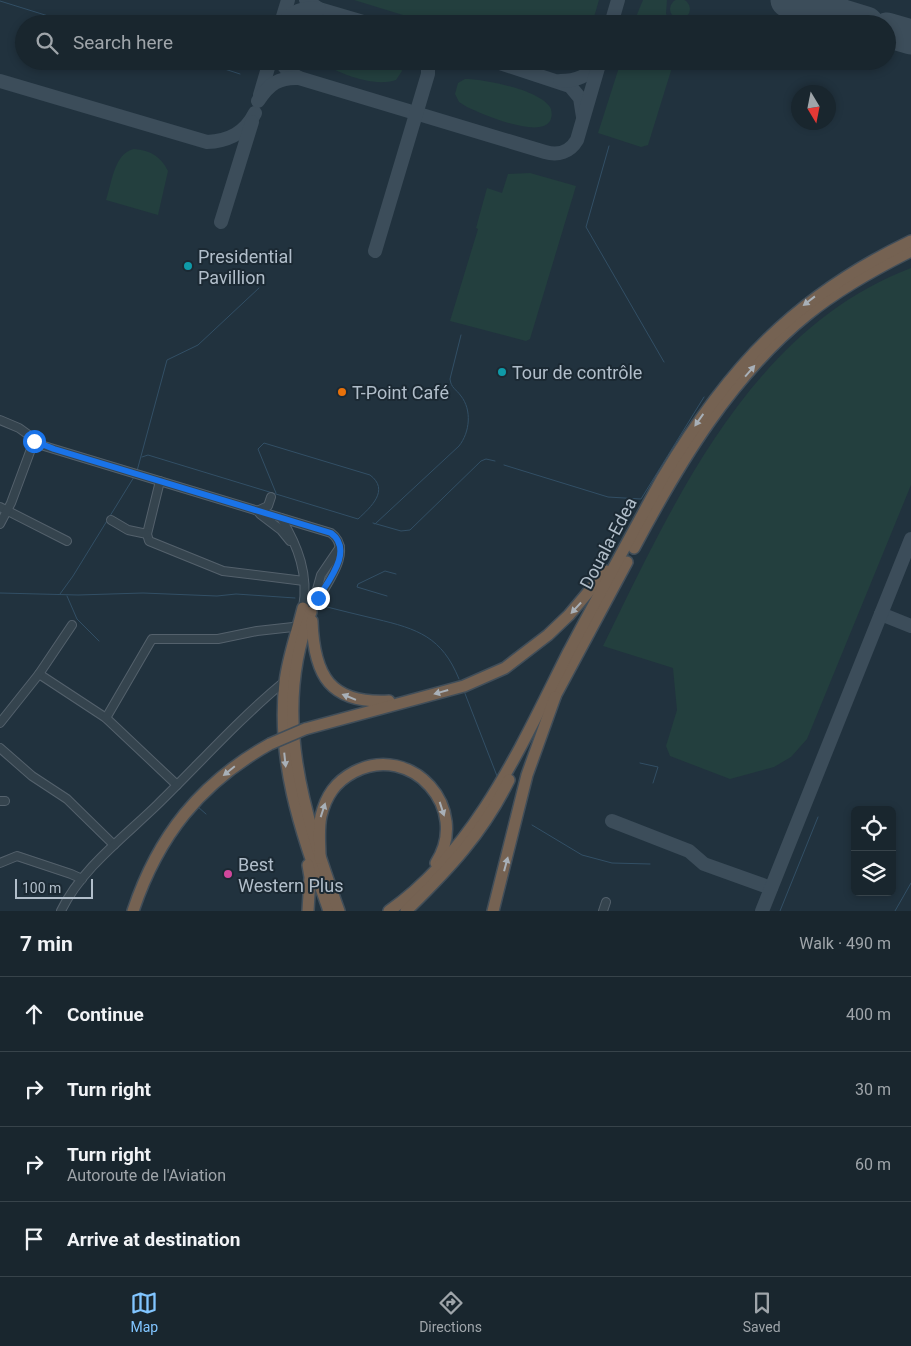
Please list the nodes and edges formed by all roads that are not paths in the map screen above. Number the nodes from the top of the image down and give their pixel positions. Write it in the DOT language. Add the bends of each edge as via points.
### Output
graph roads {
  1 [pos="911,241"];
  2 [pos="911,251"];
  3 [pos="0,420"];
  4 [pos="34,441"];
  5 [pos="160,481"];
  6 [pos="271,497"];
  7 [pos="4,508"];
  8 [pos="254,510"];
  9 [pos="644,511"];
  10 [pos="281,518"];
  11 [pos="111,520"];
  12 [pos="0,524"];
  13 [pos="147,534"];
  14 [pos="67,541"];
  15 [pos="297,550"];
  16 [pos="304,582"];
  17 [pos="309,609"];
  18 [pos="72,625"];
  19 [pos="302,626"];
  20 [pos="39,674"];
  21 [pos="285,681"];
  22 [pos="555,697"];
  23 [pos="414,700"];
  24 [pos="106,718"];
  25 [pos="0,723"];
  26 [pos="0,748"];
  27 [pos="177,785"];
  28 [pos="300,827"];
  29 [pos="114,845"];
  30 [pos="320,858"];
  31 [pos="0,863"];
  32 [pos="82,879"];
  33 [pos="606,902"];
  34 [pos="406,905"];
  35 [pos="60,911"];
  36 [pos="133,911"];
  37 [pos="308,911"];
  38 [pos="329,911"];
  39 [pos="339,911"];
  40 [pos="389,911"];
  41 [pos="493,911"];
  42 [pos="603,911"];
  1 -- 9 [label="highway, Douala-Edea, one-way" via="864,265 815,296 754,352 683,443"];
  22 -- 2 [label="highway, Douala-Edea, one-way" via="666,488 732,392 806,315 838,292"];
  3 -- 4 [label="street" via="19,428"];
  4 -- 5 [label="street"];
  4 -- 7 [label="street"];
  5 -- 8 [label="street"];
  5 -- 13 [label="street"];
  6 -- 8 [label="street" via="268,506"];
  7 -- 12 [label="street"];
  7 -- 14 [label="street"];
  8 -- 10 [label="street"];
  8 -- 15 [label="street" via="281,530"];
  9 -- 23 [label="highway, one-way" via="603,576 548,635 491,675"];
  9 -- 34 [label="highway, Douala-Edea" via="482,814"];
  10 -- 15 [label="street"];
  10 -- 17 [label="street" via="331,533 340,547 321,574"];
  11 -- 13 [label="street" via="134,532"];
  13 -- 16 [label="street" via="150,541 223,571"];
  15 -- 16 [label="street"];
  16 -- 17 [label="street"];
  17 -- 19 [label="highway"];
  23 -- 17 [label="highway, one-way" via="369,702 352,699 328,683 316,660"];
  18 -- 20 [label="street"];
  19 -- 21 [label="highway"];
  19 -- 24 [label="street" via="218,639 152,639"];
  19 -- 30 [label="highway" via="294,681 292,729 300,786"];
  20 -- 24 [label="street"];
  20 -- 25 [label="street"];
  21 -- 27 [label="street" via="243,716"];
  21 -- 28 [label="highway, one-way" via="283,718 287,778"];
  22 -- 34 [label="highway, Douala-Edea" via="480,832 435,883"];
  41 -- 22 [label="highway, one-way" via="527,775"];
  23 -- 36 [label="highway, one-way, bridge" via="305,729 270,744 229,769 192,804 155,857"];
  24 -- 27 [label="street"];
  26 -- 29 [label="street" via="32,776 68,799"];
  27 -- 29 [label="street"];
  28 -- 37 [label="highway" via="310,876"];
  28 -- 38 [label="highway"];
  29 -- 32 [label="street"];
  30 -- 34 [label="highway, one-way" via="321,817 329,794 338,782 365,766 383,763 401,766 415,773 437,795 444,812 446,840 430,874"];
  30 -- 39 [label="highway"];
  31 -- 32 [label="street" via="17,856"];
  32 -- 35 [label="street"];
  33 -- 42 [label="street"];
  34 -- 40 [label="highway, Douala-Edea"];
}
